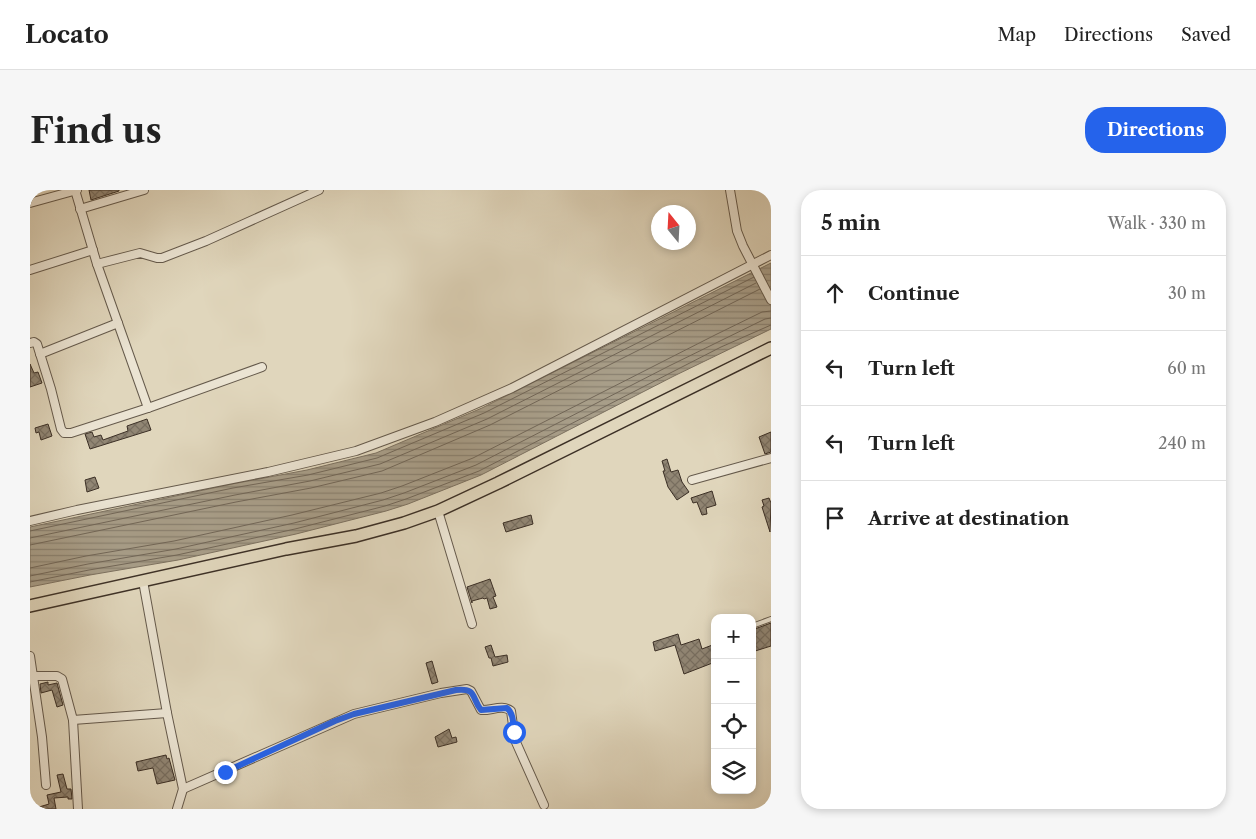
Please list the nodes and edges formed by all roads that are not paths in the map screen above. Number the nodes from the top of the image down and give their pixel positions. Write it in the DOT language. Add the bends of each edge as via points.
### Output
graph roads {
  1 [pos="76,190"];
  2 [pos="144,190"];
  3 [pos="319,190"];
  4 [pos="730,190"];
  5 [pos="30,204"];
  6 [pos="80,209"];
  7 [pos="92,250"];
  8 [pos="771,255"];
  9 [pos="97,264"];
  10 [pos="753,264"];
  11 [pos="30,270"];
  12 [pos="771,300"];
  13 [pos="118,323"];
  14 [pos="30,343"];
  15 [pos="771,348"];
  16 [pos="40,354"];
  17 [pos="262,367"];
  18 [pos="148,408"];
  19 [pos="771,458"];
  20 [pos="692,480"];
  21 [pos="438,511"];
  22 [pos="30,521"];
  23 [pos="143,580"];
  24 [pos="30,606"];
  25 [pos="771,619"];
  26 [pos="472,624"];
  27 [pos="756,625"];
  28 [pos="30,656"];
  29 [pos="34,676"];
  30 [pos="167,713"];
  31 [pos="73,720"];
  32 [pos="46,785"];
  33 [pos="183,789"];
  34 [pos="544,805"];
  35 [pos="78,809"];
  36 [pos="177,809"];
  1 -- 5 [label="street"];
  1 -- 6 [label="street"];
  2 -- 6 [label="street"];
  3 -- 9 [label="street" via="162,258 140,253"];
  4 -- 10 [label="street" via="737,231"];
  6 -- 7 [label="street"];
  7 -- 9 [label="street"];
  7 -- 11 [label="street"];
  8 -- 10 [label="street"];
  9 -- 13 [label="street"];
  10 -- 12 [label="street"];
  10 -- 22 [label="street" via="512,388 435,422 356,451"];
  13 -- 16 [label="street"];
  13 -- 18 [label="street"];
  14 -- 16 [label="street" via="36,343"];
  15 -- 21 [label="main road"];
  16 -- 18 [label="street" via="64,433"];
  17 -- 18 [label="street"];
  19 -- 20 [label="street"];
  21 -- 23 [label="main road" via="356,536"];
  21 -- 26 [label="street"];
  23 -- 24 [label="main road"];
  23 -- 30 [label="street"];
  25 -- 27 [label="lane"];
  28 -- 29 [label="street"];
  29 -- 31 [label="street" via="58,676 62,679"];
  29 -- 32 [label="street"];
  30 -- 31 [label="street"];
  30 -- 33 [label="street"];
  31 -- 35 [label="street"];
  33 -- 34 [label="street" via="354,714 467,689 481,710 502,707 510,711 515,740"];
  33 -- 36 [label="street"];
}
